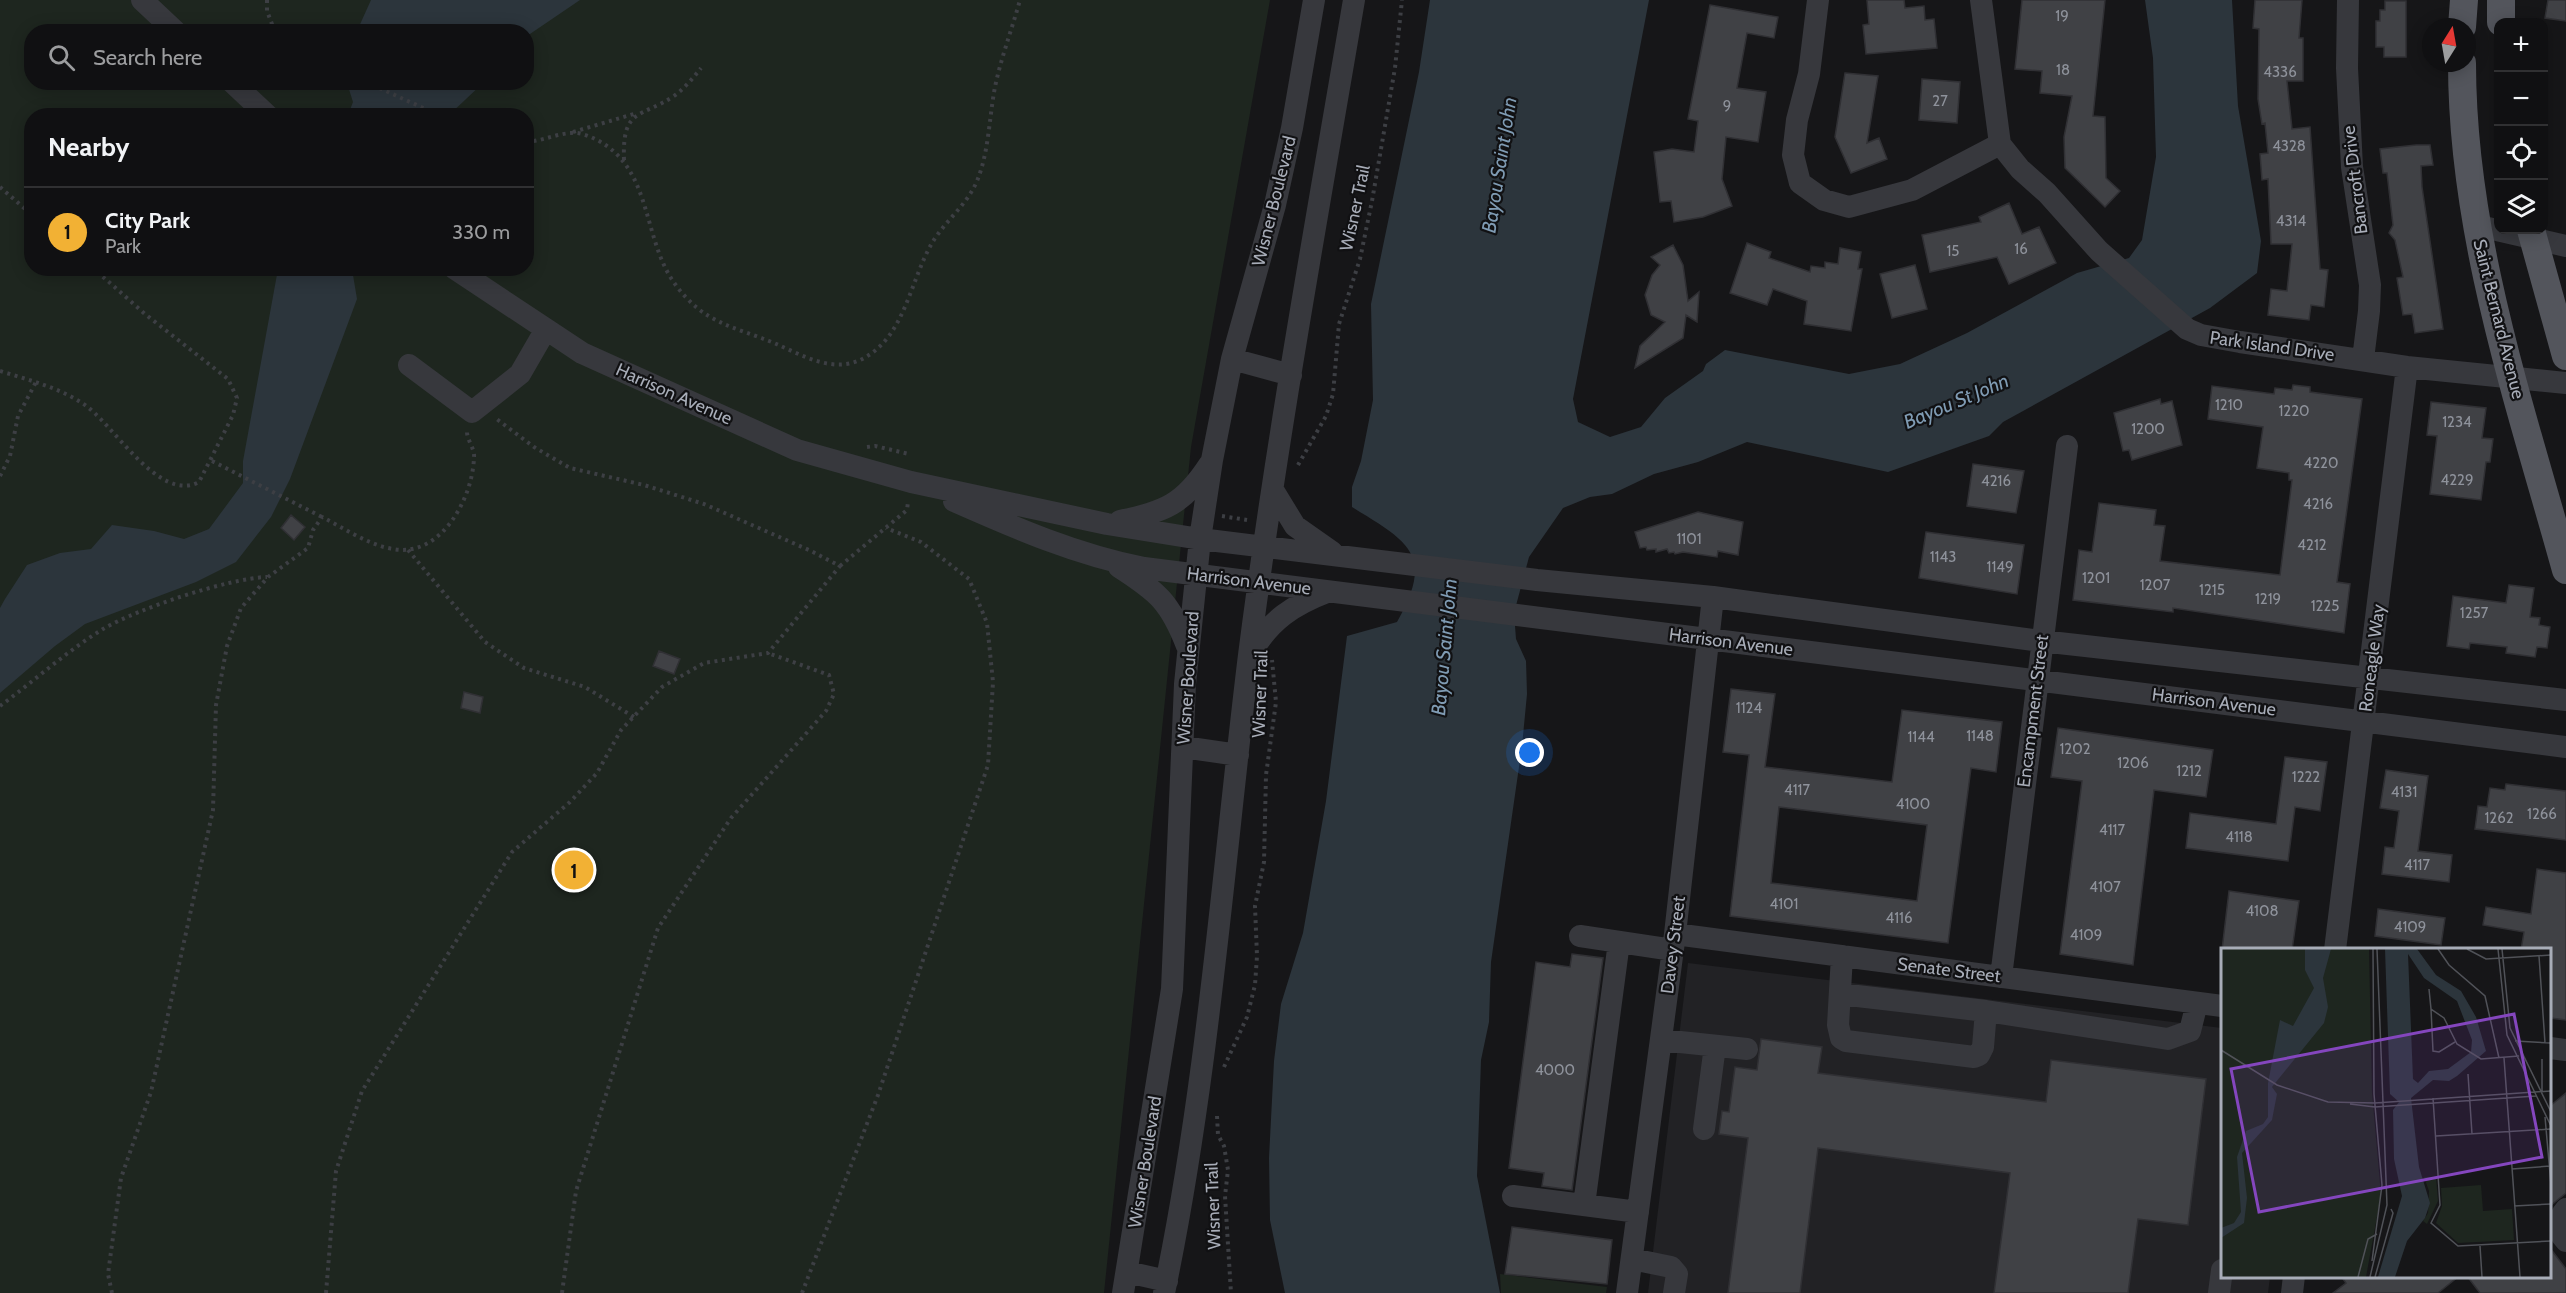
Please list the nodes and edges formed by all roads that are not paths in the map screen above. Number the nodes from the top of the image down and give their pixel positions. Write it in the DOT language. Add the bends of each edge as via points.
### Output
graph roads {
  1 [pos="142,0"];
  2 [pos="1314,0"];
  3 [pos="1354,0"];
  4 [pos="1818,0"];
  5 [pos="1981,0"];
  6 [pos="2348,0"];
  7 [pos="2464,0"];
  8 [pos="2501,0"];
  9 [pos="2463,18"];
  10 [pos="2500,18"];
  11 [pos="168,24"];
  12 [pos="2462,72"];
  13 [pos="240,90"];
  14 [pos="260,108"];
  15 [pos="2000,144"];
  16 [pos="2475,225"];
  17 [pos="2494,228"];
  18 [pos="2532,234"];
  19 [pos="2566,246"];
  20 [pos="466,276"];
  21 [pos="546,329"];
  22 [pos="2566,356"];
  23 [pos="1232,358"];
  24 [pos="2362,359"];
  25 [pos="409,365"];
  26 [pos="2407,367"];
  27 [pos="1292,375"];
  28 [pos="2513,376"];
  29 [pos="2566,383"];
  30 [pos="2067,447"];
  31 [pos="1212,460"];
  32 [pos="911,482"];
  33 [pos="1273,490"];
  34 [pos="1107,524"];
  35 [pos="1200,539"];
  36 [pos="1264,546"];
  37 [pos="1336,554"];
  38 [pos="1110,561"];
  39 [pos="2566,570"];
  40 [pos="1196,575"];
  41 [pos="1259,583"];
  42 [pos="1331,591"];
  43 [pos="1713,597"];
  44 [pos="1708,639"];
  45 [pos="2041,641"];
  46 [pos="1188,649"];
  47 [pos="1249,655"];
  48 [pos="2370,677"];
  49 [pos="2037,680"];
  50 [pos="2566,700"];
  51 [pos="2364,720"];
  52 [pos="1183,747"];
  53 [pos="2566,747"];
  54 [pos="1238,755"];
  55 [pos="1580,936"];
  56 [pos="1619,942"];
  57 [pos="1674,942"];
  58 [pos="2335,948"];
  59 [pos="1842,956"];
  60 [pos="2001,976"];
  61 [pos="1840,994"];
  62 [pos="2198,1003"];
  63 [pos="2221,1006"];
  64 [pos="1986,1011"];
  65 [pos="1661,1040"];
  66 [pos="1715,1046"];
  67 [pos="2551,1048"];
  68 [pos="1747,1049"];
  69 [pos="2566,1050"];
  70 [pos="1704,1129"];
  71 [pos="1513,1196"];
  72 [pos="1584,1205"];
  73 [pos="2566,1209"];
  74 [pos="1638,1212"];
  75 [pos="2566,1241"];
  76 [pos="1632,1259"];
  77 [pos="2222,1278"];
  78 [pos="2294,1278"];
  79 [pos="1125,1283"];
  80 [pos="1166,1287"];
  81 [pos="1627,1293"];
  82 [pos="1674,1293"];
  83 [pos="2219,1293"];
  84 [pos="2292,1293"];
  1 -- 11 [label="street"];
  2 -- 23 [label="street, Wisner Boulevard" via="1275,205"];
  3 -- 27 [label="street"];
  4 -- 15 [label="street" via="1793,155 1800,183 1824,200 1849,207 1912,190"];
  5 -- 15 [label="street"];
  6 -- 24 [label="street, Bancroft Drive" via="2352,167 2370,285"];
  7 -- 9 [label="main road"];
  8 -- 10 [label="main road"];
  12 -- 16 [label="main road, Saint Bernard Avenue" via="2467,167"];
  13 -- 14 [label="street"];
  15 -- 24 [label="street, Park Island Drive" via="2098,251 2187,329 2240,342"];
  16 -- 17 [label="street"];
  16 -- 28 [label="main road, Saint Bernard Avenue"];
  18 -- 19 [label="street"];
  18 -- 22 [label="main road"];
  20 -- 21 [label="street, Harrison Avenue"];
  21 -- 25 [label="street" via="520,374 472,412"];
  21 -- 32 [label="street, Harrison Avenue" via="582,353 797,450"];
  23 -- 27 [label="street"];
  23 -- 31 [label="street, Wisner Boulevard"];
  24 -- 26 [label="street, Park Island Drive"];
  26 -- 28 [label="street, Park Island Drive"];
  26 -- 48 [label="street, Roneagle Way"];
  27 -- 33 [label="street"];
  28 -- 29 [label="street, Park Island Drive"];
  28 -- 39 [label="main road, Saint Bernard Avenue"];
  30 -- 45 [label="street, Encampment Street"];
  31 -- 34 [label="street" via="1195,486 1167,509"];
  31 -- 35 [label="street, Wisner Boulevard"];
  32 -- 34 [label="street, Harrison Avenue"];
  32 -- 38 [label="street, Harrison Avenue" via="1002,522"];
  33 -- 36 [label="street"];
  33 -- 37 [label="street" via="1295,526"];
  34 -- 35 [label="street, Harrison Avenue"];
  35 -- 36 [label="street, Harrison Avenue"];
  35 -- 40 [label="street, Wisner Boulevard"];
  36 -- 37 [label="street, Harrison Avenue"];
  36 -- 41 [label="street"];
  37 -- 43 [label="street, Harrison Avenue" via="1537,580"];
  38 -- 40 [label="street, Harrison Avenue"];
  38 -- 46 [label="street" via="1158,595 1175,615"];
  40 -- 41 [label="street, Harrison Avenue"];
  40 -- 46 [label="street, Wisner Boulevard"];
  41 -- 42 [label="street, Harrison Avenue"];
  41 -- 47 [label="street"];
  42 -- 44 [label="street, Harrison Avenue"];
  42 -- 47 [label="street" via="1282,614"];
  43 -- 44 [label="street, Davey Street"];
  43 -- 45 [label="street, Harrison Avenue"];
  44 -- 49 [label="street, Harrison Avenue"];
  44 -- 57 [label="street, Davey Street"];
  45 -- 48 [label="street, Harrison Avenue"];
  45 -- 49 [label="street, Encampment Street"];
  46 -- 52 [label="street, Wisner Boulevard"];
  47 -- 54 [label="street"];
  48 -- 50 [label="street, Harrison Avenue"];
  48 -- 51 [label="street, Roneagle Way"];
  49 -- 51 [label="street, Harrison Avenue"];
  49 -- 60 [label="street, Encampment Street"];
  51 -- 53 [label="street, Harrison Avenue"];
  51 -- 58 [label="street, Roneagle Way"];
  52 -- 54 [label="street"];
  52 -- 79 [label="street, Wisner Boulevard" via="1172,989"];
  54 -- 80 [label="street" via="1211,1004 1183,1205"];
  55 -- 56 [label="street, Senate Street"];
  56 -- 57 [label="street, Senate Street"];
  56 -- 72 [label="street"];
  57 -- 59 [label="street, Senate Street"];
  57 -- 65 [label="street, Davey Street"];
  59 -- 60 [label="street, Senate Street"];
  59 -- 61 [label="street"];
  60 -- 62 [label="street, Senate Street"];
  61 -- 64 [label="street"];
  61 -- 64 [label="street" via="1839,1033 1846,1041 1969,1057 1982,1052"];
  62 -- 63 [label="street, Senate Street"];
  62 -- 64 [label="street" via="2190,1031 2168,1039"];
  65 -- 66 [label="street"];
  65 -- 74 [label="street, Davey Street"];
  66 -- 68 [label="street"];
  66 -- 70 [label="street"];
  67 -- 69 [label="street"];
  71 -- 72 [label="street"];
  72 -- 74 [label="street"];
  73 -- 75 [label="street" via="2558,1228"];
  74 -- 76 [label="street, Davey Street"];
  76 -- 81 [label="street, Davey Street"];
  76 -- 82 [label="street" via="1671,1267 1677,1274"];
  77 -- 83 [label="street"];
  78 -- 84 [label="street"];
  79 -- 80 [label="street"];
}
